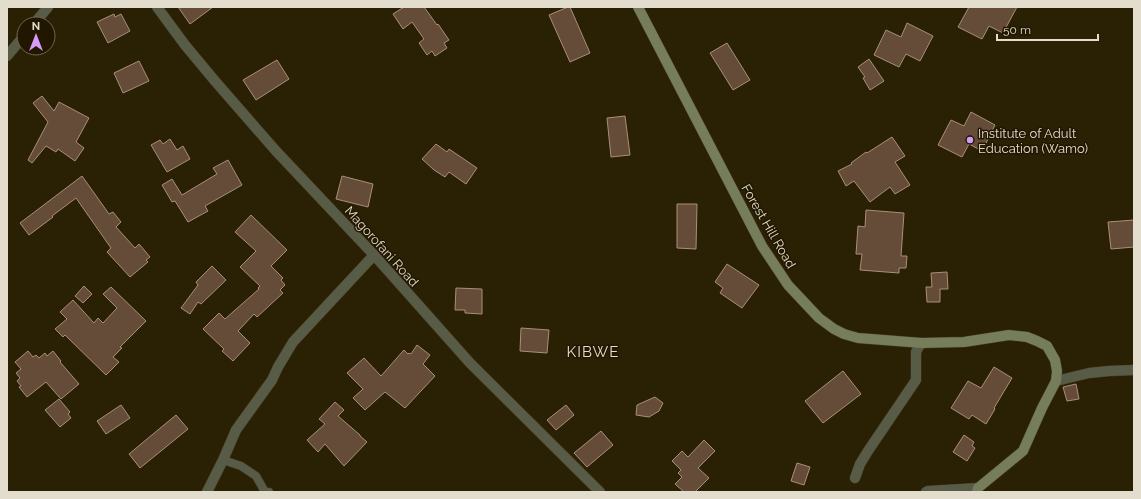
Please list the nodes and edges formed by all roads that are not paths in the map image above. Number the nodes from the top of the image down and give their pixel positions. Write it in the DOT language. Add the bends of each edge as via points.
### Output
graph roads {
  1 [pos="48,7"];
  2 [pos="157,7"];
  3 [pos="638,7"];
  4 [pos="41,16"];
  5 [pos="16,45"];
  6 [pos="7,56"];
  7 [pos="374,255"];
  8 [pos="922,343"];
  9 [pos="1134,370"];
  10 [pos="1056,381"];
  11 [pos="223,460"];
  12 [pos="855,478"];
  13 [pos="978,490"];
  14 [pos="207,492"];
  15 [pos="268,492"];
  16 [pos="600,492"];
  17 [pos="926,492"];
  1 -- 4 [label="street"];
  2 -- 7 [label="street, Magorofani Road" via="215,81 276,151"];
  3 -- 8 [label="street, Forest Hill Road" via="762,246 788,285 820,318 846,335 873,340"];
  5 -- 6 [label="street"];
  7 -- 11 [label="street" via="293,342 272,380 236,430"];
  7 -- 16 [label="street, Magorofani Road" via="470,363"];
  8 -- 10 [label="street, Forest Hill Road" via="969,341 1009,335 1027,337 1047,346 1055,360"];
  8 -- 12 [label="street" via="916,352 916,380 868,451"];
  9 -- 10 [label="street" via="1089,372"];
  10 -- 13 [label="street, Forest Hill Road" via="1024,451"];
  11 -- 14 [label="street"];
  11 -- 15 [label="lane" via="241,466 256,476 264,492"];
  13 -- 17 [label="street"];
}
